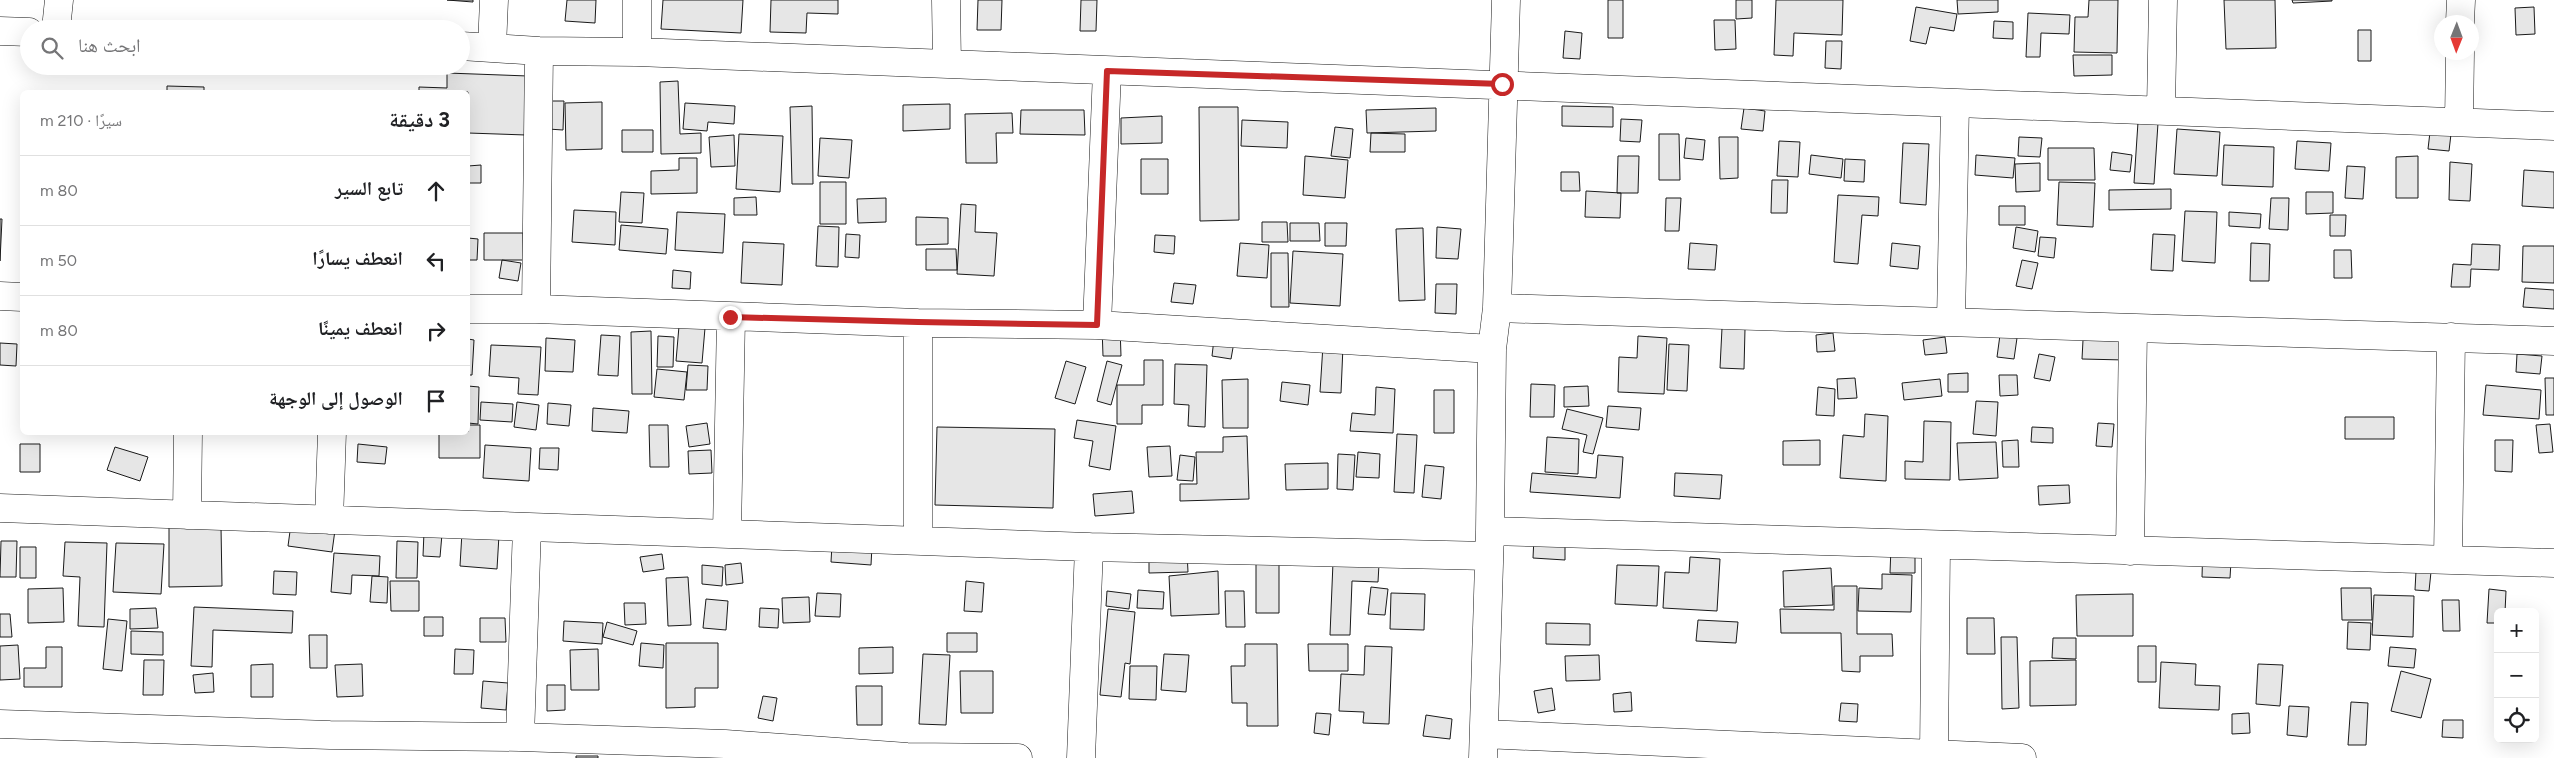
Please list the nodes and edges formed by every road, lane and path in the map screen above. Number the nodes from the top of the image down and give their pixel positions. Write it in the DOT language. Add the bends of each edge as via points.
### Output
graph roads {
  1 [pos="59,0"];
  2 [pos="494,0"];
  3 [pos="637,0"];
  4 [pos="946,0"];
  5 [pos="1506,0"];
  6 [pos="2163,0"];
  7 [pos="2461,0"];
  8 [pos="2460,15"];
  9 [pos="57,20"];
  10 [pos="0,32"];
  11 [pos="20,32"];
  12 [pos="470,46"];
  13 [pos="492,46"];
  14 [pos="539,51"];
  15 [pos="637,52"];
  16 [pos="2460,60"];
  17 [pos="946,64"];
  18 [pos="1107,71"];
  19 [pos="1502,84"];
  20 [pos="1955,103"];
  21 [pos="2161,109"];
  22 [pos="2459,122"];
  23 [pos="2554,126"];
  24 [pos="0,296"];
  25 [pos="20,297"];
  26 [pos="1497,308"];
  27 [pos="470,309"];
  28 [pos="536,309"];
  29 [pos="730,317"];
  30 [pos="918,322"];
  31 [pos="1951,322"];
  32 [pos="1097,325"];
  33 [pos="2133,328"];
  34 [pos="2451,337"];
  35 [pos="2554,341"];
  36 [pos="1492,349"];
  37 [pos="188,435"];
  38 [pos="332,435"];
  39 [pos="0,508"];
  40 [pos="187,515"];
  41 [pos="329,520"];
  42 [pos="527,527"];
  43 [pos="727,533"];
  44 [pos="918,541"];
  45 [pos="1490,543"];
  46 [pos="1936,545"];
  47 [pos="1089,546"];
  48 [pos="2130,551"];
  49 [pos="2448,559"];
  50 [pos="2554,563"];
  51 [pos="0,724"];
  52 [pos="520,737"];
  53 [pos="1483,746"];
  54 [pos="330,747"];
  55 [pos="725,751"];
  56 [pos="1934,754"];
  57 [pos="907,758"];
  58 [pos="1018,758"];
  59 [pos="1081,758"];
  60 [pos="2022,758"];
  1 -- 9 [label="street"];
  2 -- 13 [label="street"];
  3 -- 15 [label="street"];
  4 -- 17 [label="street"];
  5 -- 19 [label="street"];
  6 -- 21 [label="street"];
  7 -- 8 [label="street"];
  10 -- 11 [label="street"];
  12 -- 13 [label="street"];
  13 -- 14 [label="street"];
  14 -- 15 [label="street"];
  14 -- 28 [label="street"];
  15 -- 17 [label="street"];
  16 -- 22 [label="street"];
  17 -- 18 [label="street"];
  18 -- 19 [label="street"];
  18 -- 32 [label="street"];
  19 -- 20 [label="street"];
  19 -- 26 [label="street"];
  20 -- 21 [label="street"];
  20 -- 31 [label="street"];
  21 -- 22 [label="street"];
  22 -- 23 [label="street"];
  24 -- 25 [label="street"];
  26 -- 31 [label="street"];
  26 -- 36 [label="street"];
  27 -- 28 [label="street"];
  28 -- 29 [label="street"];
  29 -- 30 [label="street"];
  29 -- 43 [label="street"];
  30 -- 32 [label="street"];
  30 -- 44 [label="street"];
  31 -- 33 [label="street"];
  32 -- 36 [label="street"];
  33 -- 34 [label="street"];
  33 -- 48 [label="street"];
  34 -- 35 [label="street"];
  34 -- 49 [label="street"];
  36 -- 45 [label="street"];
  37 -- 40 [label="street"];
  38 -- 41 [label="street"];
  39 -- 40 [label="street"];
  40 -- 41 [label="street"];
  41 -- 42 [label="street"];
  42 -- 43 [label="street"];
  42 -- 52 [label="street"];
  43 -- 44 [label="street"];
  44 -- 47 [label="street"];
  45 -- 46 [label="street"];
  45 -- 47 [label="street"];
  45 -- 53 [label="street"];
  46 -- 48 [label="street"];
  46 -- 56 [label="street"];
  47 -- 59 [label="street"];
  48 -- 49 [label="street"];
  49 -- 50 [label="street"];
  51 -- 54 [label="street"];
  52 -- 54 [label="street"];
  52 -- 55 [label="street"];
  53 -- 56 [label="street"];
  55 -- 57 [label="street"];
  56 -- 60 [label="street"];
  57 -- 58 [label="street"];
}
